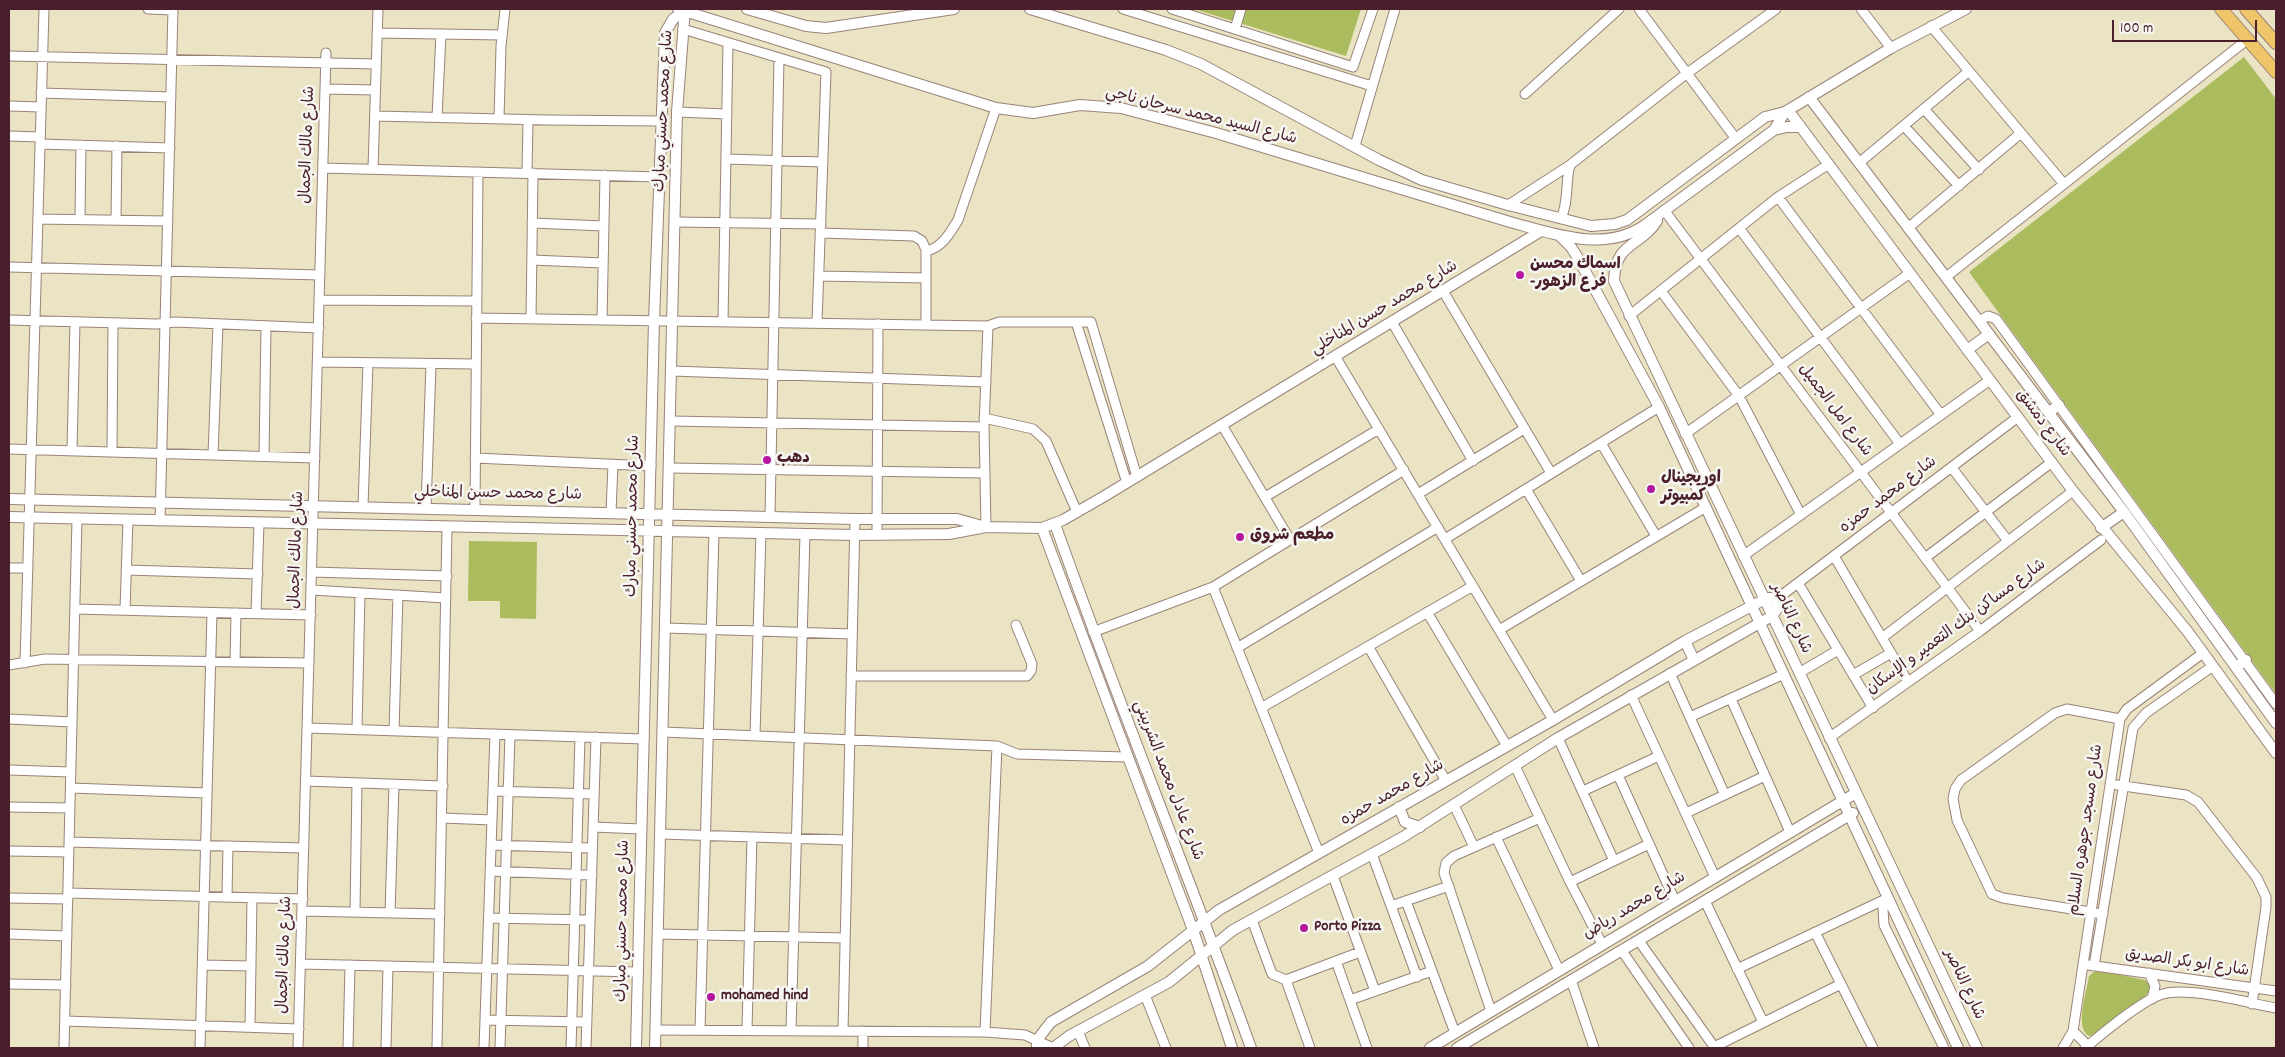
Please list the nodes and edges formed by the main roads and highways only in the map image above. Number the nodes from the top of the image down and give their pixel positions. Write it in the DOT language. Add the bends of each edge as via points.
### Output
graph roads {
  1 [pos="2222,9"];
  2 [pos="2246,9"];
  3 [pos="2276,43"];
  4 [pos="2276,72"];
  1 -- 4 [label="main road"];
  2 -- 3 [label="main road"];
}
